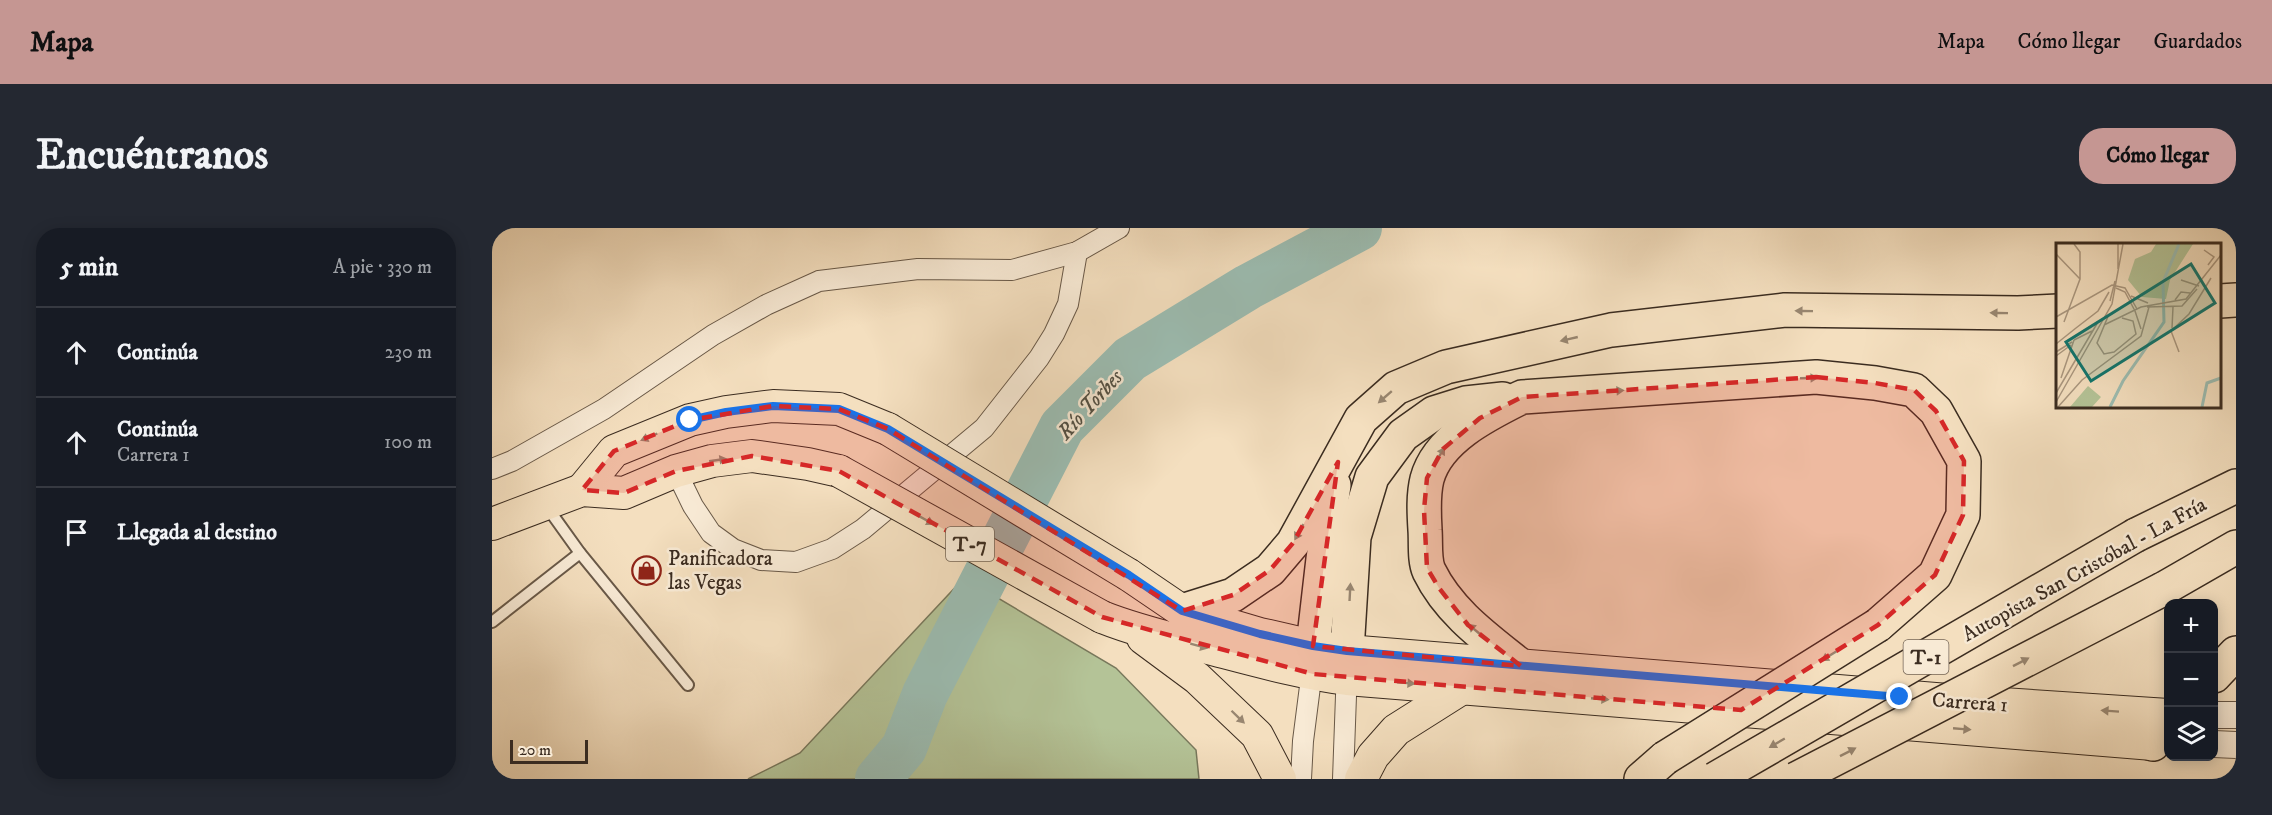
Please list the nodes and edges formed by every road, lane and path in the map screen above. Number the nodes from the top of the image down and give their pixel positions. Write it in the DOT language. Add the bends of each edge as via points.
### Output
graph roads {
  1 [pos="1119,228"];
  2 [pos="1077,252"];
  3 [pos="2236,300"];
  4 [pos="2221,301"];
  5 [pos="2056,311"];
  6 [pos="1522,397"];
  7 [pos="1338,462"];
  8 [pos="492,469"];
  9 [pos="676,471"];
  10 [pos="2236,486"];
  11 [pos="582,490"];
  12 [pos="544,503"];
  13 [pos="492,524"];
  14 [pos="2236,547"];
  15 [pos="580,553"];
  16 [pos="1182,611"];
  17 [pos="492,622"];
  18 [pos="1115,622"];
  19 [pos="2236,653"];
  20 [pos="1313,660"];
  21 [pos="1347,665"];
  22 [pos="1521,666"];
  23 [pos="2218,672"];
  24 [pos="688,684"];
  25 [pos="1464,687"];
  26 [pos="2164,715"];
  27 [pos="2218,715"];
  28 [pos="2236,715"];
  29 [pos="2163,738"];
  30 [pos="2218,744"];
  31 [pos="2236,745"];
  32 [pos="1653,768"];
  33 [pos="1280,779"];
  34 [pos="1301,779"];
  35 [pos="1343,779"];
  36 [pos="1360,779"];
  37 [pos="1715,779"];
  38 [pos="1796,779"];
  1 -- 2 [label="street"];
  2 -- 8 [label="street" via="1012,270 918,269 819,281 713,335 604,409"];
  2 -- 9 [label="street" via="1068,304 1054,334 984,428 863,529 832,549 796,562 761,560 733,549 711,533"];
  3 -- 4 [label="highway"];
  5 -- 7 [label="highway, one-way" via="1785,310 1611,330 1446,367 1396,388 1361,419"];
  21 -- 6 [label="highway, one-way" via="1354,537 1372,477 1403,435 1434,413 1466,403"];
  22 -- 6 [label="highway, one-way" via="1468,625 1439,588 1427,568 1424,510 1427,478 1443,449 1480,418"];
  6 -- 32 [label="highway, one-way, bridge" via="1816,377 1875,382 1914,390 1936,411 1964,461 1963,515 1935,575 1878,625"];
  7 -- 16 [label="highway, one-way" via="1293,543 1270,570 1233,594"];
  7 -- 20 [label="highway"];
  9 -- 11 [label="main road, T-7" via="624,493"];
  9 -- 18 [label="main road, T-7, one-way, bridge" via="752,456 838,471"];
  10 -- 37 [label="highway, Autopista San Cristóbal - La Fría / T-1, one-way, bridge" via="2136,535"];
  11 -- 12 [label="main road, T-7"];
  16 -- 11 [label="main road, T-7, one-way, bridge" via="888,429 839,409 773,406 690,420 614,452"];
  12 -- 13 [label="main road, T-7"];
  12 -- 15 [label="lane"];
  38 -- 14 [label="highway, T-1, one-way, bridge" via="2163,589"];
  15 -- 17 [label="lane"];
  15 -- 24 [label="lane"];
  16 -- 20 [label="main road, T-7" via="1260,634"];
  18 -- 20 [label="main road, T-7, one-way"];
  18 -- 33 [label="main road, one-way" via="1197,678 1257,735"];
  19 -- 23 [label="highway"];
  20 -- 21 [label="main road, T-7"];
  20 -- 34 [label="street"];
  21 -- 22 [label="main road, Carrera 1"];
  21 -- 25 [label="main road, T-7, one-way"];
  21 -- 35 [label="street"];
  26 -- 22 [label="main road, Carrera 1, one-way"];
  25 -- 29 [label="main road, T-7, one-way"];
  25 -- 36 [label="main road" via="1396,730 1373,756"];
  27 -- 28 [label="street"];
  30 -- 31 [label="street"];
}
